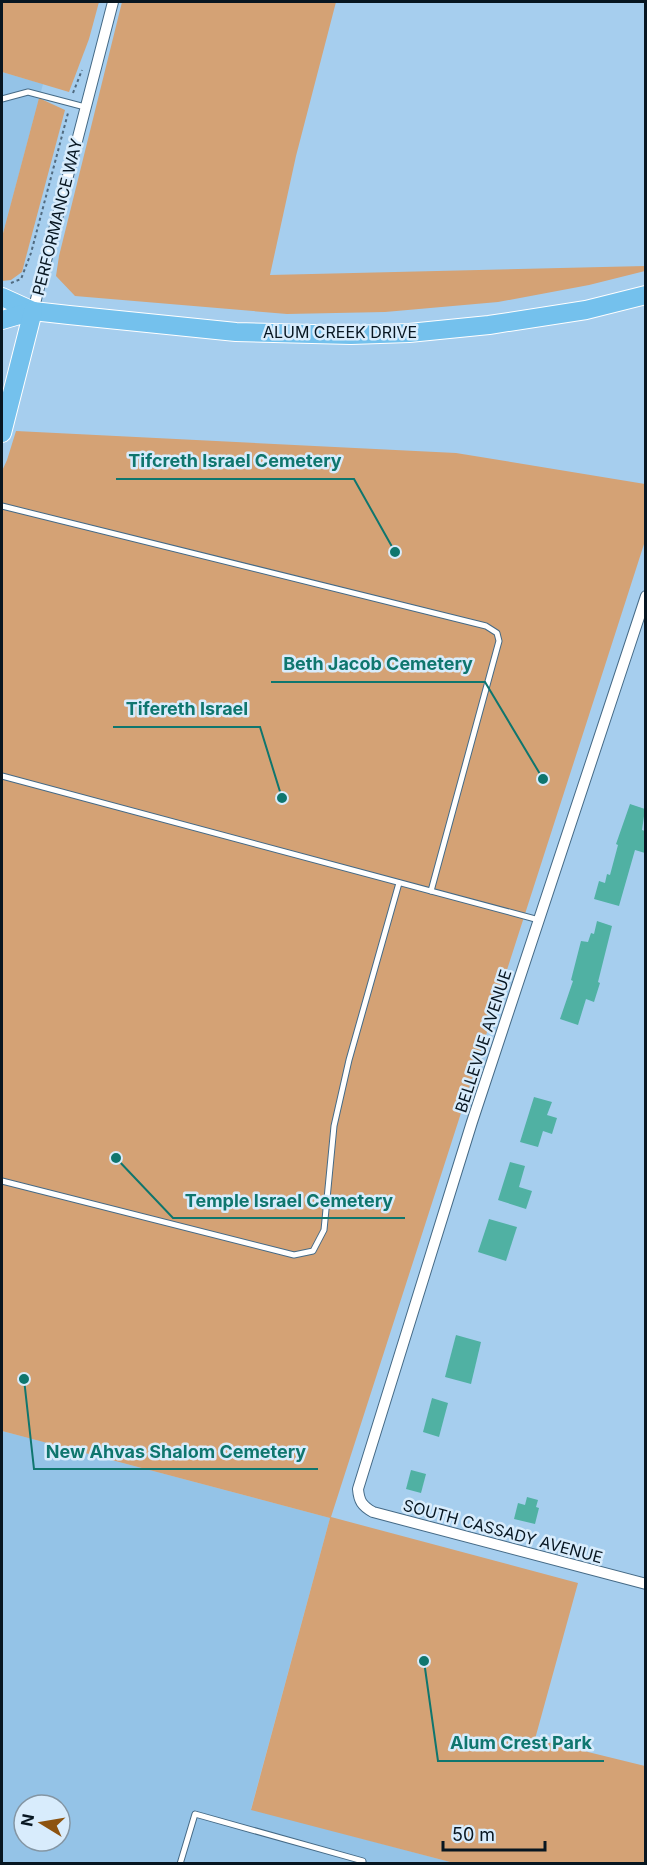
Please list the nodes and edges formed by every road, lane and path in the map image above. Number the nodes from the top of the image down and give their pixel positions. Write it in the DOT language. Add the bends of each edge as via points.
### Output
graph roads {
  1 [pos="113,2"];
  2 [pos="84,65"];
  3 [pos="2,99"];
  4 [pos="70,103"];
  5 [pos="85,107"];
  6 [pos="5,290"];
  7 [pos="645,295"];
  8 [pos="33,311"];
  9 [pos="2,320"];
  10 [pos="2,433"];
  11 [pos="2,506"];
  12 [pos="645,596"];
  13 [pos="2,776"];
  14 [pos="399,882"];
  15 [pos="431,891"];
  16 [pos="539,920"];
  17 [pos="2,1181"];
  18 [pos="359,1498"];
  19 [pos="645,1584"];
  20 [pos="180,1863"];
  21 [pos="363,1863"];
  1 -- 5 [label="street, PERFORMANCE WAY"];
  2 -- 4 [label="path"];
  3 -- 4 [label="lane" via="28,92"];
  4 -- 5 [label="lane"];
  4 -- 6 [label="path" via="32,253 21,279"];
  5 -- 8 [label="street, PERFORMANCE WAY"];
  6 -- 8 [label="main road, ALUM CREEK DRIVE"];
  7 -- 8 [label="main road, ALUM CREEK DRIVE" via="586,310 501,324 351,335 236,332"];
  8 -- 9 [label="main road, ALUM CREEK DRIVE"];
  8 -- 10 [label="main road, PERFORMANCE WAY"];
  11 -- 15 [label="lane" via="486,626 497,633 499,641"];
  12 -- 16 [label="street, BELLEVUE AVENUE"];
  13 -- 14 [label="lane"];
  14 -- 15 [label="lane"];
  14 -- 17 [label="lane" via="336,1115 324,1230 313,1251 294,1255"];
  15 -- 16 [label="lane"];
  16 -- 18 [label="street, BELLEVUE AVENUE" via="454,1179 358,1489"];
  18 -- 19 [label="street, SOUTH CASSADY AVENUE" via="373,1512"];
  20 -- 21 [label="lane" via="195,1814"];
}
